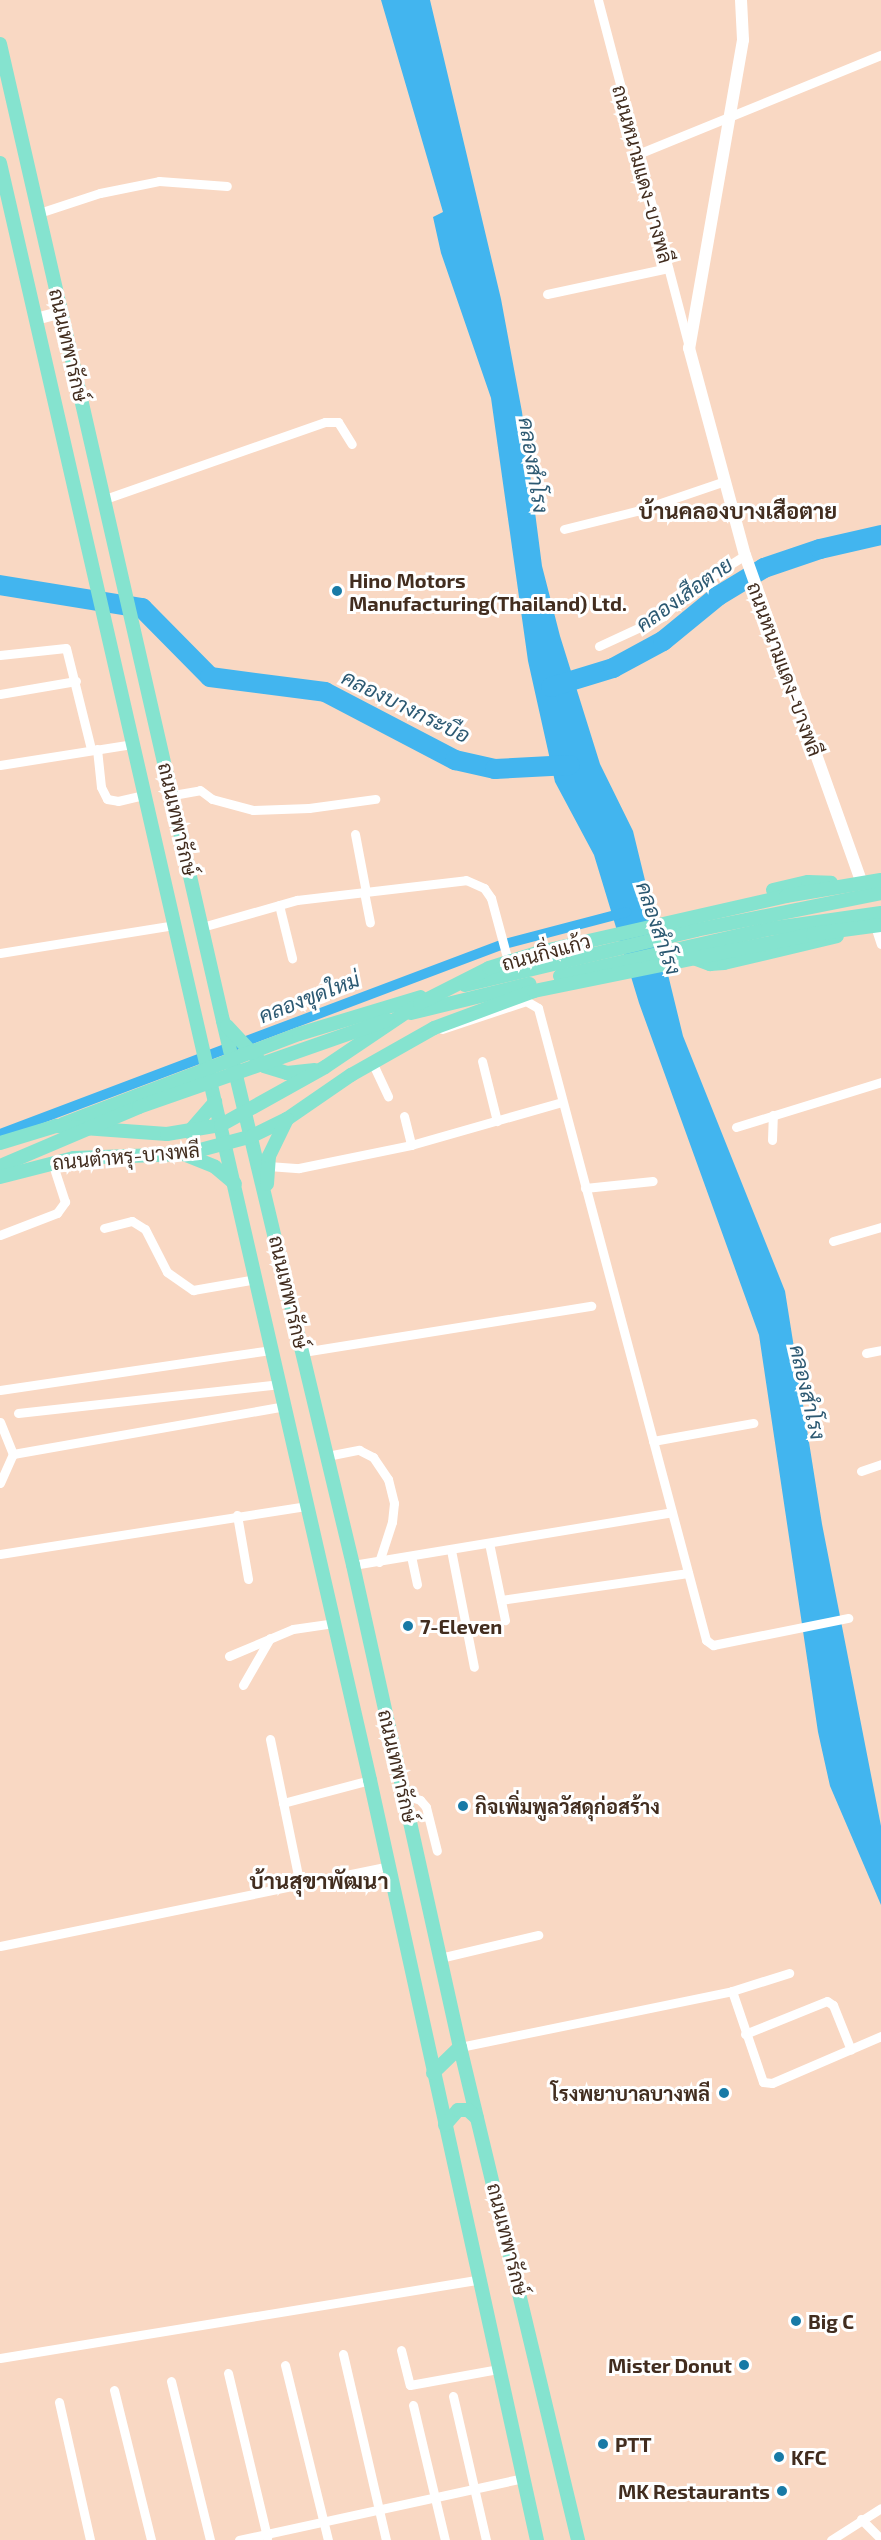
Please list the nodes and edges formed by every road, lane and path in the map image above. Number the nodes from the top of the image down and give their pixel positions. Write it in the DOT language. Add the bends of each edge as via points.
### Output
graph roads {
  1 [pos="598,0"];
  2 [pos="741,0"];
  3 [pos="0,44"];
  4 [pos="881,55"];
  5 [pos="730,118"];
  6 [pos="638,154"];
  7 [pos="0,163"];
  8 [pos="227,186"];
  9 [pos="39,213"];
  10 [pos="668,268"];
  11 [pos="547,294"];
  12 [pos="62,312"];
  13 [pos="36,319"];
  14 [pos="689,348"];
  15 [pos="352,444"];
  16 [pos="725,481"];
  17 [pos="105,499"];
  18 [pos="564,529"];
  19 [pos="746,560"];
  20 [pos="599,646"];
  21 [pos="0,655"];
  22 [pos="76,681"];
  23 [pos="0,694"];
  24 [pos="133,744"];
  25 [pos="94,749"];
  26 [pos="0,765"];
  27 [pos="145,795"];
  28 [pos="173,795"];
  29 [pos="375,799"];
  30 [pos="355,834"];
  31 [pos="881,880"];
  32 [pos="862,883"];
  33 [pos="842,886"];
  34 [pos="365,892"];
  35 [pos="279,905"];
  36 [pos="878,910"];
  37 [pos="370,922"];
  38 [pos="174,925"];
  39 [pos="202,927"];
  40 [pos="856,928"];
  41 [pos="813,934"];
  42 [pos="881,944"];
  43 [pos="0,954"];
  44 [pos="508,956"];
  45 [pos="292,958"];
  46 [pos="223,1021"];
  47 [pos="434,1028"];
  48 [pos="483,1061"];
  49 [pos="372,1062"];
  50 [pos="325,1067"];
  51 [pos="881,1082"];
  52 [pos="388,1097"];
  53 [pos="215,1102"];
  54 [pos="562,1102"];
  55 [pos="246,1113"];
  56 [pos="773,1115"];
  57 [pos="404,1116"];
  58 [pos="287,1119"];
  59 [pos="497,1120"];
  60 [pos="221,1125"];
  61 [pos="736,1127"];
  62 [pos="189,1132"];
  63 [pos="252,1136"];
  64 [pos="772,1140"];
  65 [pos="0,1143"];
  66 [pos="225,1144"];
  67 [pos="411,1145"];
  68 [pos="0,1150"];
  69 [pos="185,1154"];
  70 [pos="52,1162"];
  71 [pos="0,1166"];
  72 [pos="268,1166"];
  73 [pos="0,1177"];
  74 [pos="653,1181"];
  75 [pos="235,1184"];
  76 [pos="585,1188"];
  77 [pos="267,1204"];
  78 [pos="881,1227"];
  79 [pos="104,1228"];
  80 [pos="0,1235"];
  81 [pos="833,1241"];
  82 [pos="256,1279"];
  83 [pos="591,1306"];
  84 [pos="272,1350"];
  85 [pos="881,1350"];
  86 [pos="303,1352"];
  87 [pos="866,1353"];
  88 [pos="280,1384"];
  89 [pos="0,1390"];
  90 [pos="284,1406"];
  91 [pos="18,1413"];
  92 [pos="0,1422"];
  93 [pos="753,1423"];
  94 [pos="652,1441"];
  95 [pos="13,1454"];
  96 [pos="327,1456"];
  97 [pos="881,1464"];
  98 [pos="861,1471"];
  99 [pos="0,1483"];
  100 [pos="307,1506"];
  101 [pos="672,1512"];
  102 [pos="237,1515"];
  103 [pos="489,1543"];
  104 [pos="451,1550"];
  105 [pos="0,1554"];
  106 [pos="411,1556"];
  107 [pos="379,1562"];
  108 [pos="353,1565"];
  109 [pos="688,1573"];
  110 [pos="248,1579"];
  111 [pos="417,1584"];
  112 [pos="501,1600"];
  113 [pos="848,1618"];
  114 [pos="505,1620"];
  115 [pos="334,1623"];
  116 [pos="270,1638"];
  117 [pos="229,1656"];
  118 [pos="474,1667"];
  119 [pos="243,1685"];
  120 [pos="270,1739"];
  121 [pos="370,1780"];
  122 [pos="405,1795"];
  123 [pos="283,1803"];
  124 [pos="436,1851"];
  125 [pos="389,1866"];
  126 [pos="300,1885"];
  127 [pos="538,1935"];
  128 [pos="0,1946"];
  129 [pos="440,1958"];
  130 [pos="789,1973"];
  131 [pos="732,1991"];
  132 [pos="745,2034"];
  133 [pos="881,2036"];
  134 [pos="460,2047"];
  135 [pos="851,2050"];
  136 [pos="433,2073"];
  137 [pos="477,2118"];
  138 [pos="445,2125"];
  139 [pos="478,2280"];
  140 [pos="401,2350"];
  141 [pos="343,2354"];
  142 [pos="0,2358"];
  143 [pos="285,2365"];
  144 [pos="498,2369"];
  145 [pos="228,2373"];
  146 [pos="171,2381"];
  147 [pos="114,2390"];
  148 [pos="453,2396"];
  149 [pos="59,2402"];
  150 [pos="413,2405"];
  151 [pos="524,2478"];
  152 [pos="474,2488"];
  153 [pos="436,2497"];
  154 [pos="881,2508"];
  155 [pos="379,2509"];
  156 [pos="861,2520"];
  157 [pos="324,2522"];
  158 [pos="267,2537"];
  159 [pos="881,2539"];
  160 [pos="90,2540"];
  161 [pos="151,2540"];
  162 [pos="210,2540"];
  163 [pos="240,2540"];
  164 [pos="328,2540"];
  165 [pos="386,2540"];
  166 [pos="445,2540"];
  167 [pos="486,2540"];
  168 [pos="537,2540"];
  169 [pos="578,2540"];
  170 [pos="831,2540"];
  1 -- 6 [label="street, ถนนหนามแดง-บางพลี"];
  2 -- 5 [label="main road, ถนนหนามแดง-บางพลี" via="743,40"];
  3 -- 9 [label="main road, ถนนเทพารักษ์"];
  4 -- 5 [label="street"];
  5 -- 6 [label="street"];
  5 -- 14 [label="main road, ถนนหนามแดง-บางพลี"];
  6 -- 10 [label="street, ถนนหนามแดง-บางพลี"];
  7 -- 13 [label="main road, ถนนเทพารักษ์"];
  8 -- 9 [label="street" via="159,181 100,193"];
  9 -- 12 [label="main road, ถนนเทพารักษ์"];
  10 -- 11 [label="street"];
  10 -- 14 [label="street, ถนนหนามแดง-บางพลี"];
  12 -- 13 [label="main road"];
  12 -- 17 [label="main road, ถนนเทพารักษ์"];
  13 -- 24 [label="main road, ถนนเทพารักษ์"];
  14 -- 16 [label="main road, ถนนหนามแดง-บางพลี"];
  15 -- 17 [label="street" via="338,422 326,422"];
  16 -- 18 [label="street" via="637,511"];
  16 -- 19 [label="main road, ถนนหนามแดง-บางพลี"];
  17 -- 28 [label="main road, ถนนเทพารักษ์"];
  19 -- 20 [label="street" via="687,592 664,616"];
  19 -- 32 [label="main road, ถนนหนามแดง-บางพลี"];
  21 -- 22 [label="street" via="66,648"];
  22 -- 23 [label="street"];
  22 -- 25 [label="street"];
  24 -- 25 [label="street"];
  24 -- 27 [label="main road, ถนนเทพารักษ์"];
  25 -- 26 [label="street"];
  25 -- 27 [label="street" via="107,799 118,801"];
  27 -- 38 [label="main road, ถนนเทพารักษ์"];
  28 -- 29 [label="street" via="200,790 212,799 253,810 309,808"];
  28 -- 39 [label="main road, ถนนเทพารักษ์"];
  30 -- 34 [label="street"];
  31 -- 32 [label="main road, ถนนกิ่งแก้ว"];
  32 -- 33 [label="main road, ถนนกิ่งแก้ว"];
  33 -- 40 [label="main road" via="808,882 717,902 698,912 688,924 696,960 724,963 812,944"];
  33 -- 44 [label="main road, ถนนกิ่งแก้ว"];
  34 -- 35 [label="street"];
  34 -- 37 [label="street"];
  34 -- 44 [label="street" via="466,880 484,888"];
  35 -- 39 [label="street"];
  35 -- 45 [label="street"];
  36 -- 40 [label="main road, ถนนกิ่งแก้ว"];
  36 -- 41 [label="main road"];
  36 -- 42 [label="street"];
  36 -- 68 [label="main road" via="696,930 494,977 376,1010 182,1076"];
  36 -- 71 [label="main road" via="768,928 399,1016 139,1107"];
  38 -- 43 [label="street"];
  38 -- 53 [label="main road, ถนนเทพารักษ์"];
  39 -- 46 [label="main road, ถนนเทพารักษ์"];
  40 -- 41 [label="main road, ถนนกิ่งแก้ว"];
  41 -- 47 [label="main road, ถนนกิ่งแก้ว" via="519,995"];
  44 -- 50 [label="main road, ถนนกิ่งแก้ว" via="420,1003"];
  46 -- 50 [label="main road" via="250,1056 264,1066 287,1073"];
  46 -- 55 [label="main road, ถนนเทพารักษ์"];
  47 -- 49 [label="main road, ถนนกิ่งแก้ว"];
  47 -- 54 [label="street" via="456,1027 520,1003 533,1003"];
  48 -- 59 [label="street"];
  49 -- 52 [label="street"];
  49 -- 58 [label="main road, ถนนกิ่งแก้ว"];
  50 -- 55 [label="main road, ถนนกิ่งแก้ว"];
  51 -- 56 [label="street"];
  53 -- 60 [label="main road, ถนนเทพารักษ์"];
  53 -- 62 [label="main road"];
  54 -- 59 [label="street"];
  54 -- 76 [label="street"];
  55 -- 60 [label="main road, ถนนตำหรุ-บางพลี"];
  55 -- 63 [label="main road, ถนนเทพารักษ์"];
  56 -- 61 [label="street"];
  56 -- 64 [label="street"];
  57 -- 67 [label="street"];
  58 -- 63 [label="main road, ถนนกิ่งแก้ว"];
  58 -- 72 [label="main road"];
  59 -- 67 [label="street"];
  60 -- 62 [label="main road, ถนนตำหรุ-บางพลี"];
  60 -- 66 [label="main road, ถนนเทพารักษ์"];
  62 -- 65 [label="main road, ถนนตำหรุ-บางพลี" via="56,1126"];
  63 -- 66 [label="main road, ถนนตำหรุ-บางพลี"];
  63 -- 77 [label="main road, ถนนเทพารักษ์"];
  66 -- 69 [label="main road, ถนนตำหรุ-บางพลี"];
  66 -- 75 [label="main road, ถนนเทพารักษ์"];
  67 -- 72 [label="street" via="299,1168"];
  69 -- 70 [label="main road, ถนนตำหรุ-บางพลี" via="95,1156"];
  69 -- 75 [label="main road" via="215,1167"];
  70 -- 73 [label="main road, ถนนตำหรุ-บางพลี"];
  70 -- 80 [label="street" via="65,1202 57,1213"];
  72 -- 77 [label="main road"];
  74 -- 76 [label="street"];
  75 -- 82 [label="main road, ถนนเทพารักษ์"];
  76 -- 94 [label="street"];
  77 -- 86 [label="main road, ถนนเทพารักษ์"];
  78 -- 81 [label="street"];
  79 -- 82 [label="street" via="132,1221 145,1229 167,1272 193,1290"];
  82 -- 84 [label="main road, ถนนเทพารักษ์"];
  83 -- 86 [label="street"];
  84 -- 88 [label="main road, ถนนเทพารักษ์"];
  84 -- 89 [label="street"];
  85 -- 87 [label="street"];
  86 -- 96 [label="main road, ถนนเทพารักษ์"];
  88 -- 90 [label="main road, ถนนเทพารักษ์"];
  88 -- 91 [label="street"];
  90 -- 95 [label="street"];
  90 -- 100 [label="main road, ถนนเทพารักษ์"];
  92 -- 95 [label="street"];
  93 -- 94 [label="street"];
  94 -- 101 [label="street"];
  95 -- 99 [label="street" via="8,1456"];
  96 -- 107 [label="street" via="359,1450 373,1457 388,1479 394,1503 392,1522"];
  96 -- 108 [label="main road, ถนนเทพารักษ์"];
  97 -- 98 [label="street"];
  100 -- 102 [label="street"];
  100 -- 115 [label="main road, ถนนเทพารักษ์"];
  101 -- 103 [label="street"];
  101 -- 109 [label="street"];
  102 -- 105 [label="street"];
  102 -- 110 [label="street"];
  103 -- 104 [label="street"];
  103 -- 112 [label="street"];
  104 -- 106 [label="street"];
  104 -- 118 [label="street"];
  106 -- 107 [label="street"];
  106 -- 111 [label="street"];
  107 -- 108 [label="street"];
  108 -- 122 [label="main road, ถนนเทพารักษ์"];
  109 -- 112 [label="street"];
  109 -- 113 [label="street" via="709,1643"];
  112 -- 114 [label="street"];
  115 -- 116 [label="street" via="293,1629"];
  115 -- 121 [label="main road, ถนนเทพารักษ์"];
  116 -- 117 [label="street"];
  116 -- 119 [label="street"];
  120 -- 123 [label="street"];
  121 -- 123 [label="street"];
  121 -- 125 [label="main road, ถนนเทพารักษ์"];
  122 -- 124 [label="street" via="420,1800 426,1807"];
  122 -- 129 [label="main road, ถนนเทพารักษ์"];
  123 -- 126 [label="street"];
  125 -- 126 [label="street"];
  125 -- 136 [label="main road, ถนนเทพารักษ์"];
  126 -- 128 [label="street"];
  127 -- 129 [label="street"];
  129 -- 134 [label="main road, ถนนเทพารักษ์"];
  130 -- 131 [label="street"];
  131 -- 132 [label="street"];
  131 -- 134 [label="street"];
  132 -- 135 [label="street" via="827,2001"];
  132 -- 135 [label="street" via="763,2082 772,2083"];
  133 -- 135 [label="street"];
  134 -- 136 [label="main road"];
  134 -- 137 [label="main road, ถนนเทพารักษ์"];
  136 -- 138 [label="main road, ถนนเทพารักษ์"];
  137 -- 138 [label="main road" via="468,2110 458,2110"];
  137 -- 169 [label="main road, ถนนเทพารักษ์"];
  138 -- 139 [label="main road, ถนนเทพารักษ์"];
  139 -- 142 [label="street"];
  139 -- 144 [label="main road, ถนนเทพารักษ์"];
  140 -- 144 [label="street" via="410,2385"];
  141 -- 155 [label="street"];
  143 -- 157 [label="street"];
  144 -- 151 [label="main road, ถนนเทพารักษ์"];
  145 -- 158 [label="street"];
  146 -- 162 [label="street"];
  147 -- 161 [label="street"];
  148 -- 152 [label="street"];
  149 -- 160 [label="street"];
  150 -- 153 [label="street"];
  151 -- 152 [label="street"];
  151 -- 168 [label="main road, ถนนเทพารักษ์"];
  152 -- 153 [label="street"];
  152 -- 167 [label="street"];
  153 -- 155 [label="street"];
  153 -- 166 [label="street"];
  154 -- 156 [label="street"];
  155 -- 157 [label="street"];
  155 -- 165 [label="street"];
  156 -- 159 [label="street"];
  156 -- 170 [label="street"];
  157 -- 158 [label="street"];
  157 -- 164 [label="street"];
  158 -- 163 [label="street"];
}
